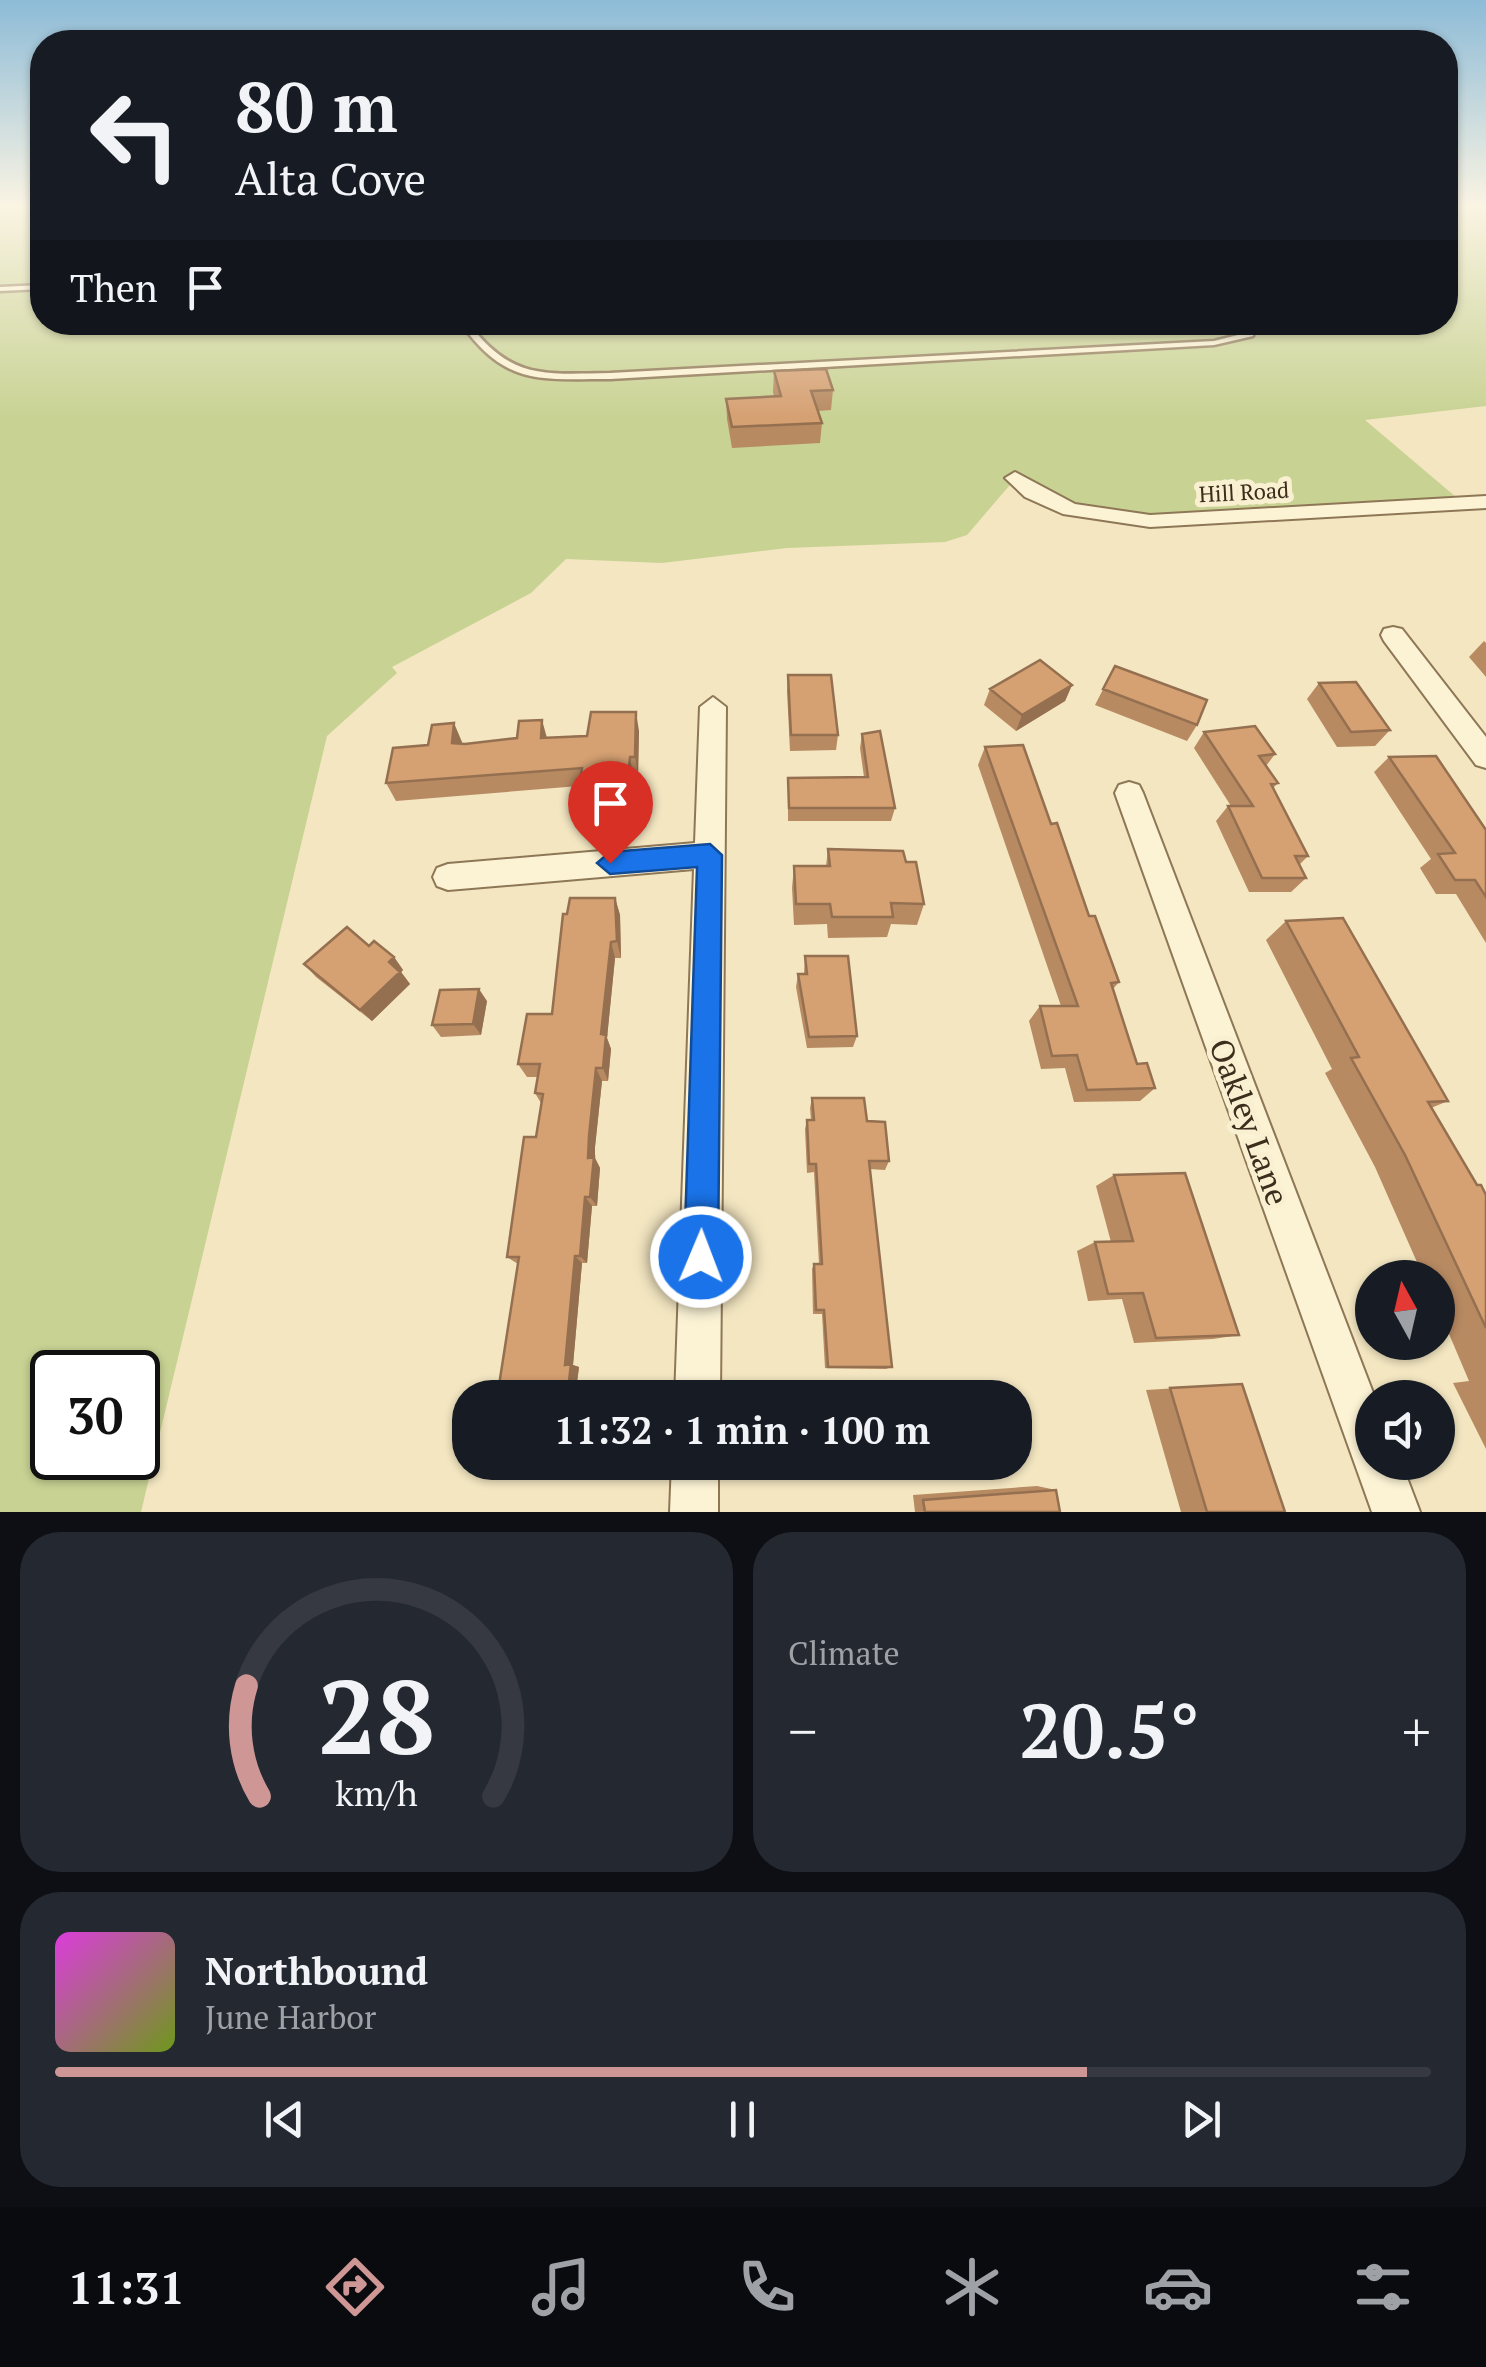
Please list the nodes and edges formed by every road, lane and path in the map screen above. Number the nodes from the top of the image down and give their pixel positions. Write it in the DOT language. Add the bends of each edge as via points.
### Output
graph roads {
  1 [pos="30,288"];
  2 [pos="0,290"];
  3 [pos="473,335"];
  4 [pos="1246,335"];
  5 [pos="1015,478"];
  6 [pos="1486,502"];
  7 [pos="1393,634"];
  8 [pos="713,707"];
  9 [pos="1486,758"];
  10 [pos="1129,793"];
  11 [pos="710,855"];
  12 [pos="448,877"];
  13 [pos="697,1380"];
  14 [pos="1355,1404"];
  15 [pos="695,1480"];
  16 [pos="1384,1480"];
  17 [pos="694,1512"];
  18 [pos="1396,1512"];
  1 -- 2 [label="lane"];
  3 -- 4 [label="lane" via="485,352 520,372 610,376 1214,343"];
  5 -- 6 [label="street, Hill Road" via="1070,510 1150,522"];
  7 -- 9 [label="street"];
  8 -- 11 [label="street"];
  10 -- 14 [label="street, Oakley Lane"];
  11 -- 12 [label="street"];
  11 -- 13 [label="street"];
  15 -- 17 [label="street"];
  16 -- 18 [label="street"];
}
